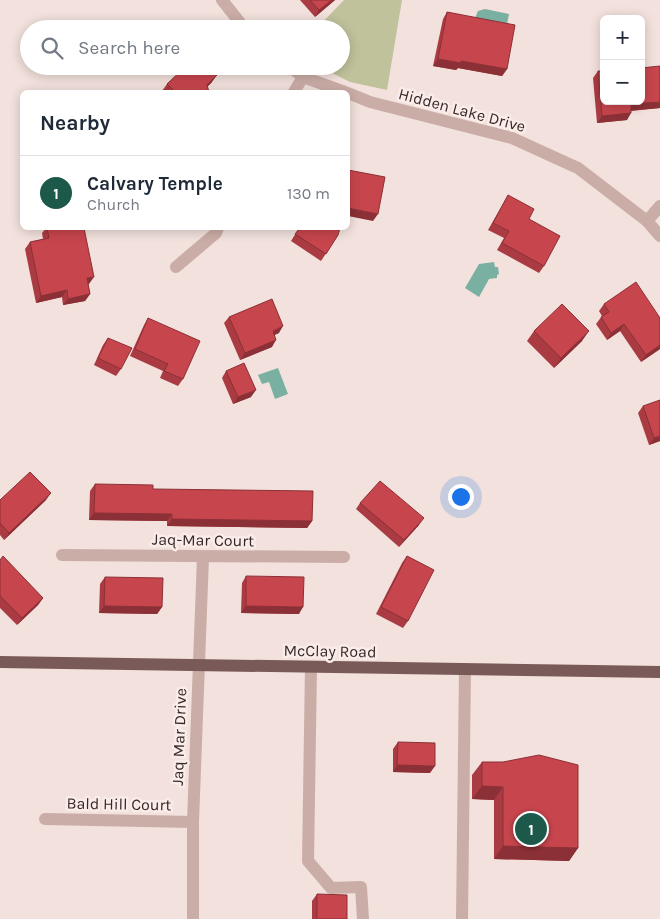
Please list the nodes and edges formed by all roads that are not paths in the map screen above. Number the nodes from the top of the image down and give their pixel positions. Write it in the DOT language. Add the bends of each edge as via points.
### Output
graph roads {
  1 [pos="222,0"];
  2 [pos="238,20"];
  3 [pos="300,75"];
  4 [pos="303,77"];
  5 [pos="295,90"];
  6 [pos="338,90"];
  7 [pos="350,94"];
  8 [pos="660,206"];
  9 [pos="647,221"];
  10 [pos="217,230"];
  11 [pos="660,236"];
  12 [pos="176,267"];
  13 [pos="62,555"];
  14 [pos="203,557"];
  15 [pos="344,557"];
  16 [pos="0,662"];
  17 [pos="198,665"];
  18 [pos="311,667"];
  19 [pos="465,669"];
  20 [pos="660,672"];
  21 [pos="44,819"];
  22 [pos="193,822"];
  23 [pos="193,919"];
  24 [pos="363,919"];
  25 [pos="462,919"];
  1 -- 2 [label="street"];
  3 -- 4 [label="street, Hidden Lake Drive"];
  4 -- 5 [label="street"];
  4 -- 6 [label="street, Hidden Lake Drive"];
  7 -- 9 [label="street, Hidden Lake Drive" via="512,138 578,168"];
  8 -- 9 [label="street"];
  9 -- 11 [label="street, Hidden Lake Drive"];
  10 -- 12 [label="street"];
  13 -- 14 [label="street, Jaq-Mar Court"];
  14 -- 15 [label="street, Jaq-Mar Court"];
  14 -- 17 [label="street, Jaq Mar Drive"];
  16 -- 17 [label="main road, McClay Road"];
  17 -- 18 [label="main road, McClay Road"];
  17 -- 22 [label="street, Jaq Mar Drive"];
  18 -- 19 [label="main road, McClay Road"];
  18 -- 24 [label="street" via="308,861 331,888 361,887"];
  19 -- 20 [label="main road, McClay Road"];
  19 -- 25 [label="street"];
  21 -- 22 [label="street, Bald Hill Court"];
  22 -- 23 [label="street, Jaq Mar Drive"];
}
